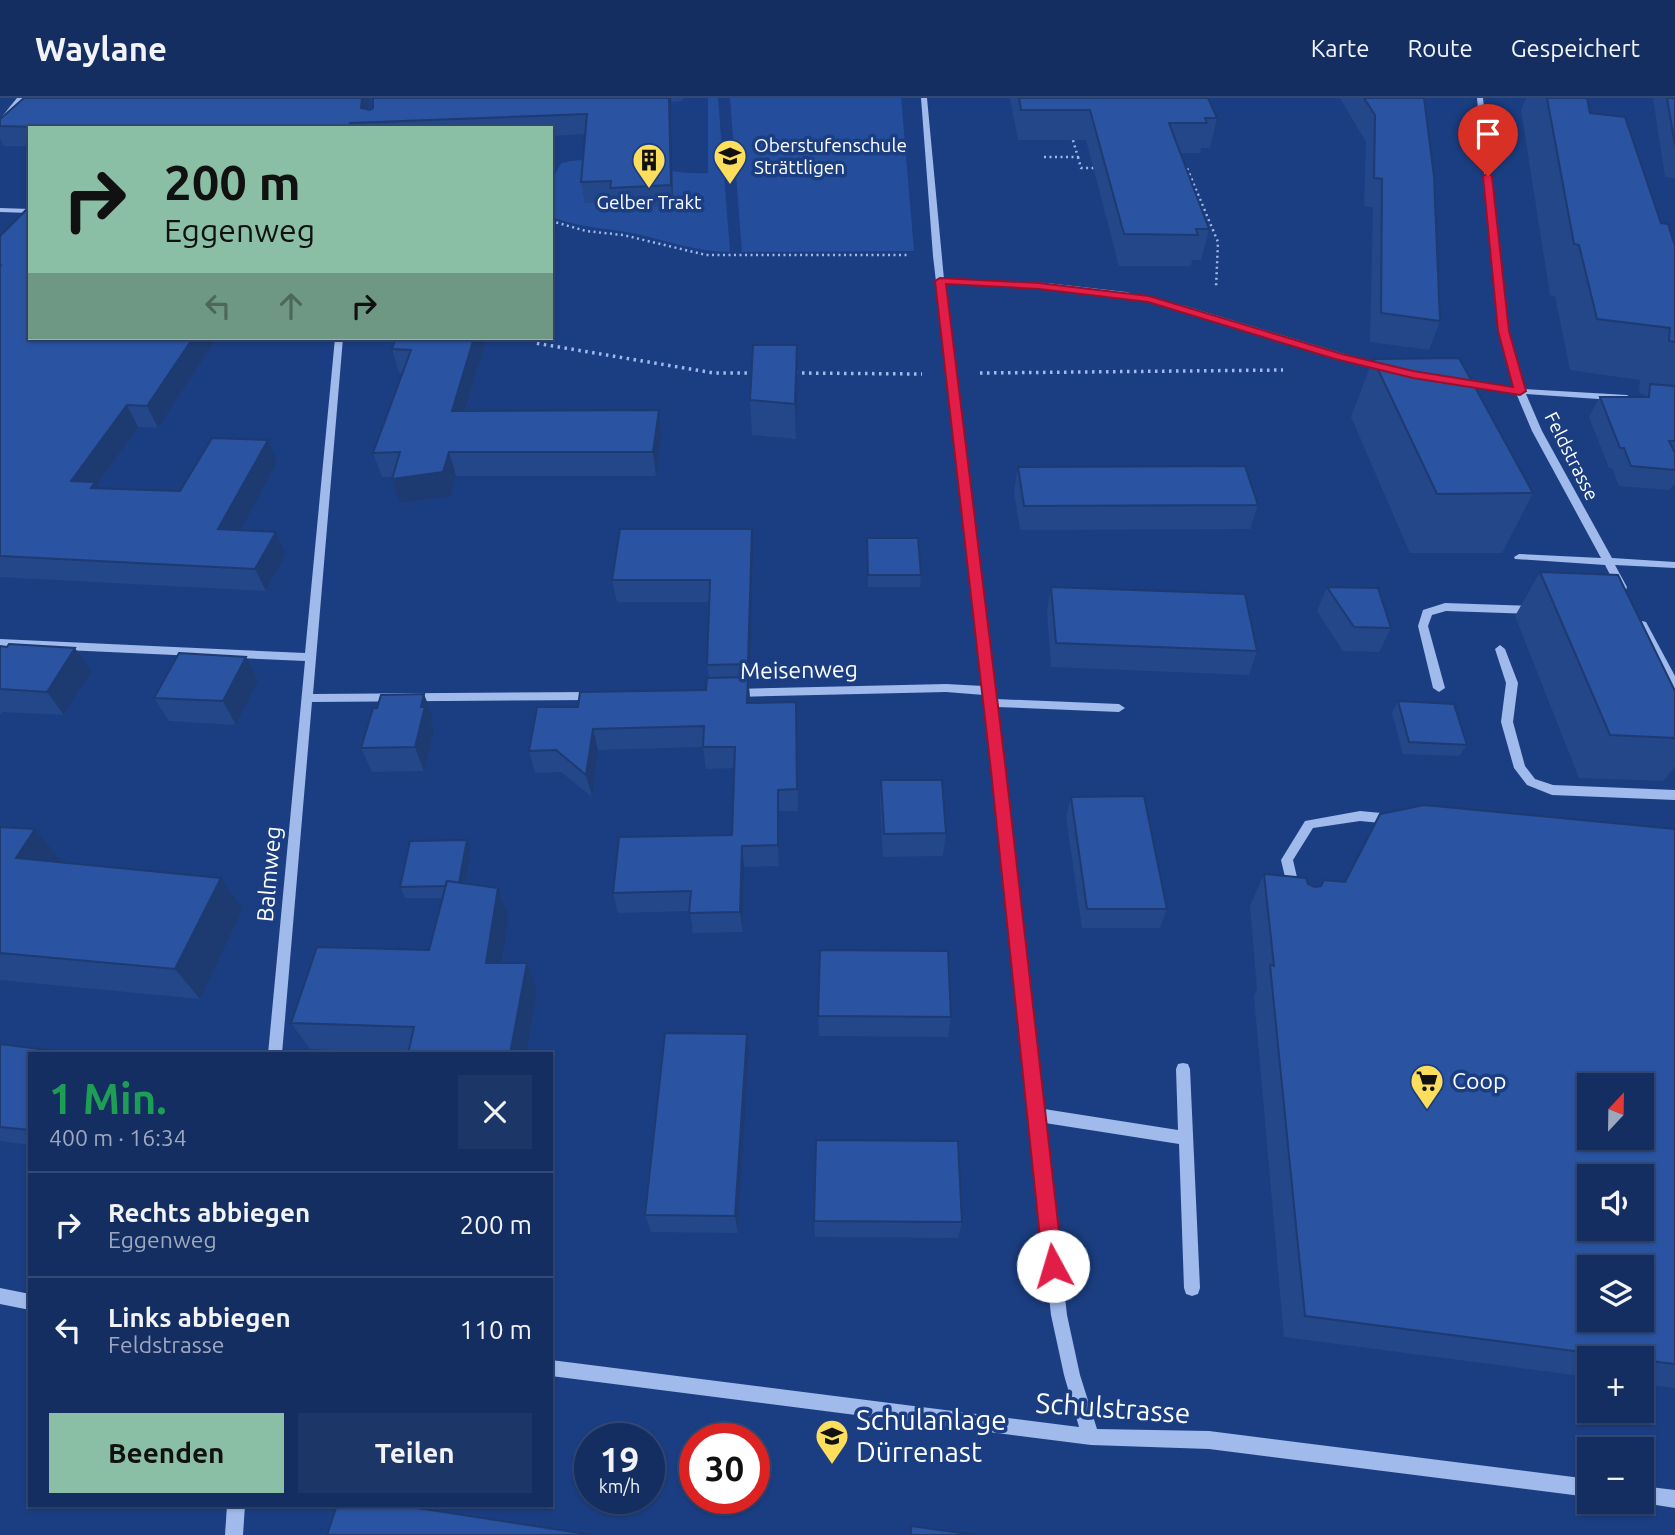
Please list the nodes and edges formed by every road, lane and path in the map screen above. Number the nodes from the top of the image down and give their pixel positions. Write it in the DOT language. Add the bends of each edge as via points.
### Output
graph roads {
  1 [pos="21,98"];
  2 [pos="924,98"];
  3 [pos="1480,98"];
  4 [pos="0,124"];
  5 [pos="1072,133"];
  6 [pos="1078,156"];
  7 [pos="1044,157"];
  8 [pos="1107,168"];
  9 [pos="1174,168"];
  10 [pos="0,210"];
  11 [pos="28,211"];
  12 [pos="553,222"];
  13 [pos="914,255"];
  14 [pos="940,281"];
  15 [pos="1214,318"];
  16 [pos="339,340"];
  17 [pos="1401,371"];
  18 [pos="1440,379"];
  19 [pos="1520,391"];
  20 [pos="1634,398"];
  21 [pos="1519,557"];
  22 [pos="1608,561"];
  23 [pos="1675,565"];
  24 [pos="1624,593"];
  25 [pos="1540,610"];
  26 [pos="1636,613"];
  27 [pos="0,643"];
  28 [pos="1500,649"];
  29 [pos="309,657"];
  30 [pos="1675,686"];
  31 [pos="1439,688"];
  32 [pos="716,693"];
  33 [pos="608,695"];
  34 [pos="989,697"];
  35 [pos="306,698"];
  36 [pos="1119,708"];
  37 [pos="1675,795"];
  38 [pos="1401,820"];
  39 [pos="1296,900"];
  40 [pos="275,1052"];
  41 [pos="1184,1069"];
  42 [pos="1036,1115"];
  43 [pos="1187,1138"];
  44 [pos="1192,1288"];
  45 [pos="0,1296"];
  46 [pos="28,1302"];
  47 [pos="553,1368"];
  48 [pos="1091,1437"];
  49 [pos="1577,1486"];
  50 [pos="1654,1496"];
  51 [pos="1675,1499"];
  52 [pos="236,1507"];
  53 [pos="234,1535"];
  1 -- 4 [label="street"];
  2 -- 14 [label="street"];
  3 -- 19 [label="street, Feldstrasse" via="1503,331"];
  5 -- 6 [label="path"];
  6 -- 7 [label="path"];
  6 -- 8 [label="path" via="1081,168"];
  9 -- 15 [label="path" via="1187,168 1218,242"];
  10 -- 11 [label="street"];
  12 -- 13 [label="path" via="706,255"];
  14 -- 15 [label="street" via="1126,295"];
  14 -- 34 [label="street"];
  15 -- 17 [label="street"];
  16 -- 29 [label="street, Balmweg"];
  18 -- 19 [label="street"];
  19 -- 20 [label="street"];
  19 -- 22 [label="street, Feldstrasse"];
  21 -- 22 [label="street"];
  22 -- 23 [label="street"];
  22 -- 24 [label="street, Feldstrasse"];
  25 -- 31 [label="street" via="1445,607 1427,613 1423,626"];
  26 -- 30 [label="street"];
  27 -- 29 [label="street"];
  28 -- 37 [label="street" via="1512,683 1507,722 1520,768 1531,782 1552,790"];
  29 -- 35 [label="street, Balmweg"];
  32 -- 34 [label="street, Meisenweg" via="946,688"];
  33 -- 35 [label="street"];
  34 -- 36 [label="street, Meisenweg"];
  34 -- 42 [label="street"];
  35 -- 40 [label="street, Balmweg"];
  38 -- 39 [label="street" via="1360,816 1309,824 1287,860"];
  41 -- 43 [label="street"];
  42 -- 43 [label="street"];
  42 -- 48 [label="street" via="1059,1315"];
  43 -- 44 [label="street"];
  45 -- 46 [label="street"];
  47 -- 48 [label="street, Schulstrasse"];
  48 -- 49 [label="street, Schulstrasse" via="1209,1440"];
  50 -- 51 [label="street"];
  52 -- 53 [label="street"];
}
